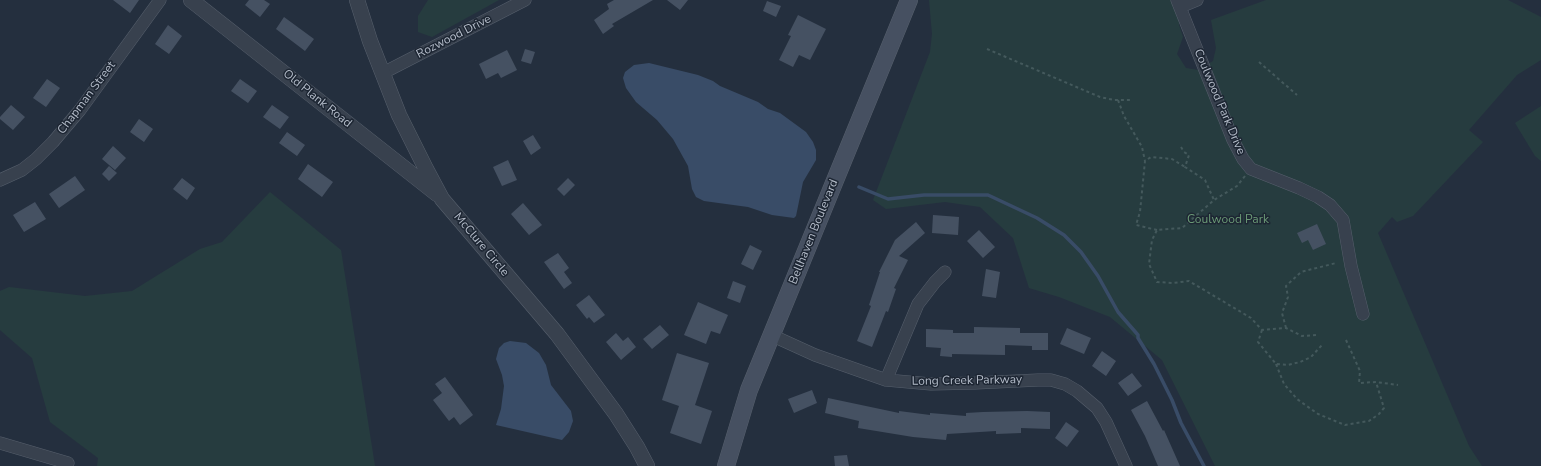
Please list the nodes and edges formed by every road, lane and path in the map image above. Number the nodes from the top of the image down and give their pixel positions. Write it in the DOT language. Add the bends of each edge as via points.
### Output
graph roads {
  1 [pos="160,0"];
  2 [pos="191,0"];
  3 [pos="357,0"];
  4 [pos="525,0"];
  5 [pos="909,0"];
  6 [pos="1197,0"];
  7 [pos="1179,3"];
  8 [pos="987,49"];
  9 [pos="1259,62"];
  10 [pos="383,73"];
  11 [pos="1297,95"];
  12 [pos="1118,100"];
  13 [pos="1130,100"];
  14 [pos="1180,147"];
  15 [pos="1145,161"];
  16 [pos="1185,167"];
  17 [pos="1251,169"];
  18 [pos="0,180"];
  19 [pos="442,199"];
  20 [pos="1214,200"];
  21 [pos="1157,230"];
  22 [pos="1336,263"];
  23 [pos="945,272"];
  24 [pos="1363,314"];
  25 [pos="1286,328"];
  26 [pos="1262,330"];
  27 [pos="771,335"];
  28 [pos="1317,336"];
  29 [pos="1346,340"];
  30 [pos="1322,346"];
  31 [pos="1276,364"];
  32 [pos="886,380"];
  33 [pos="1376,382"];
  34 [pos="1398,385"];
  35 [pos="0,443"];
  36 [pos="68,463"];
  37 [pos="647,466"];
  38 [pos="726,466"];
  39 [pos="1126,466"];
  1 -- 18 [label="street, Chapman Street" via="80,110 53,142 22,170"];
  2 -- 19 [label="street, Old Plank Road"];
  3 -- 10 [label="street, McClure Circle"];
  4 -- 10 [label="street, Rozwood Drive"];
  5 -- 27 [label="main road, Bellhaven Boulevard"];
  6 -- 7 [label="street"];
  7 -- 17 [label="street, Coulwood Park Drive" via="1233,140"];
  8 -- 12 [label="path" via="1100,97"];
  9 -- 11 [label="path"];
  10 -- 19 [label="street, McClure Circle" via="403,122"];
  12 -- 13 [label="path"];
  12 -- 15 [label="path" via="1142,147"];
  14 -- 16 [label="path" via="1189,155"];
  15 -- 16 [label="path" via="1151,157 1172,159"];
  15 -- 21 [label="path" via="1140,212 1136,225"];
  16 -- 20 [label="path" via="1205,180"];
  17 -- 20 [label="path" via="1236,186"];
  17 -- 24 [label="street, Coulwood Park Drive" via="1318,197 1330,205 1343,220"];
  19 -- 37 [label="street, McClure Circle" via="557,334 616,414"];
  20 -- 21 [label="path" via="1182,228"];
  21 -- 26 [label="path" via="1152,240 1149,264 1157,282 1189,281 1251,318"];
  22 -- 25 [label="path" via="1301,272 1286,286 1288,297 1282,313"];
  23 -- 32 [label="street" via="918,304"];
  25 -- 26 [label="path"];
  25 -- 28 [label="path" via="1302,336"];
  26 -- 31 [label="path" via="1258,342"];
  27 -- 32 [label="street, Long Creek Parkway" via="815,355"];
  27 -- 38 [label="main road, Bellhaven Boulevard" via="747,396"];
  29 -- 33 [label="path" via="1360,371 1359,383"];
  30 -- 31 [label="path" via="1311,357 1300,362"];
  31 -- 33 [label="path" via="1284,384 1297,399 1318,414 1345,426 1369,421 1380,414 1384,408"];
  32 -- 39 [label="street, Long Creek Parkway" via="931,384 1050,380 1065,384 1096,408 1106,422"];
  33 -- 34 [label="path"];
  35 -- 36 [label="street"];
}
